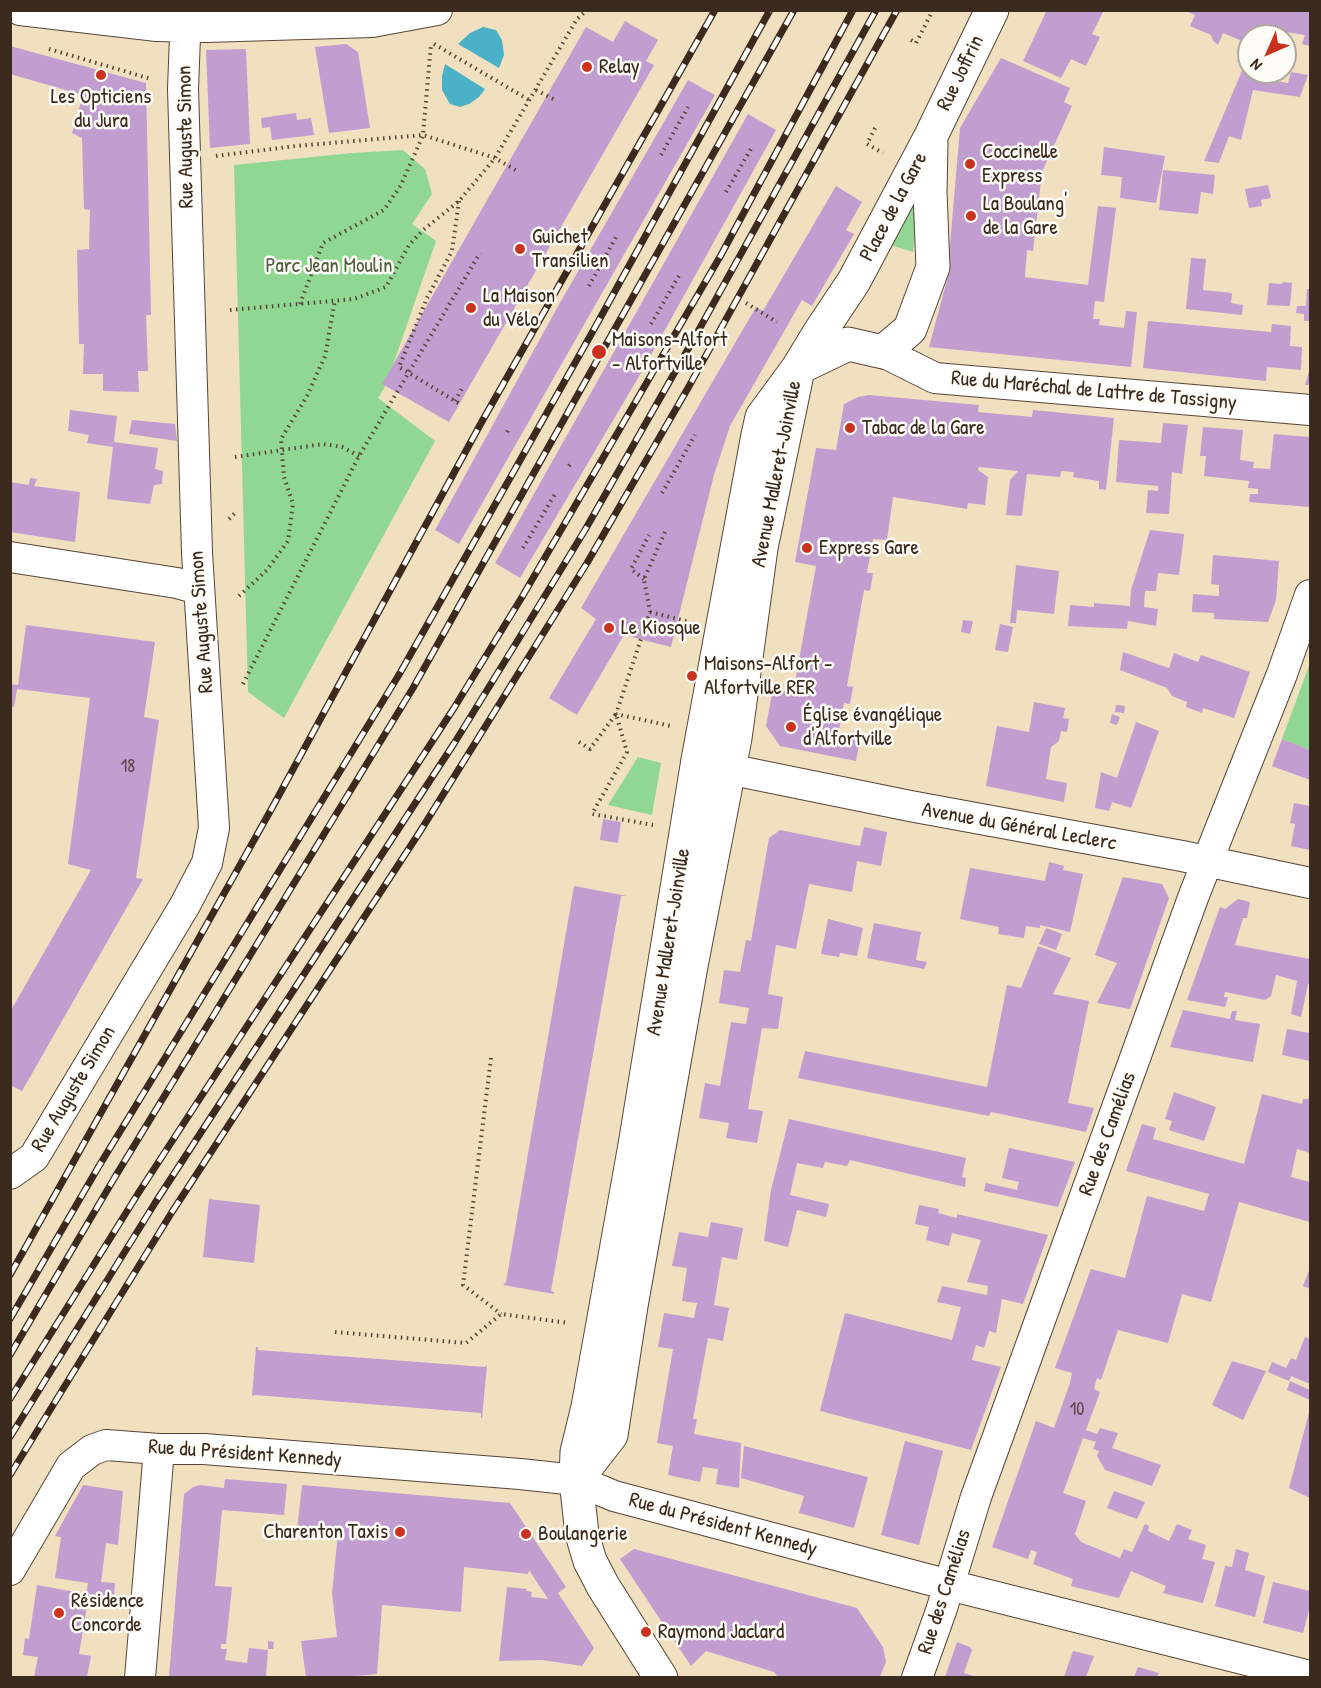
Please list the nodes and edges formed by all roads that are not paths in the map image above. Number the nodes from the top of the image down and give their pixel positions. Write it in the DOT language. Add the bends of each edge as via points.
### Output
graph roads {
  1 [pos="20,10"];
  2 [pos="992,10"];
  3 [pos="432,12"];
  4 [pos="186,19"];
  5 [pos="931,136"];
  6 [pos="883,352"];
  7 [pos="798,368"];
  8 [pos="1311,410"];
  9 [pos="10,557"];
  10 [pos="199,589"];
  11 [pos="1311,595"];
  12 [pos="728,769"];
  13 [pos="1208,862"];
  14 [pos="1311,883"];
  15 [pos="10,1174"];
  16 [pos="159,1449"];
  17 [pos="576,1480"];
  18 [pos="10,1569"];
  19 [pos="949,1585"];
  20 [pos="654,1675"];
  21 [pos="1311,1676"];
  22 [pos="140,1677"];
  23 [pos="917,1677"];
  1 -- 4 [label="street" via="157,26"];
  2 -- 5 [label="street, Rue Joffrin"];
  3 -- 4 [label="street" via="372,22"];
  4 -- 10 [label="street, Rue Auguste Simon" via="183,89"];
  5 -- 6 [label="street, Place de la Gare" via="933,267 910,329"];
  5 -- 7 [label="street, Place de la Gare" via="854,281"];
  6 -- 7 [label="street" via="848,344"];
  6 -- 8 [label="street, Rue du Maréchal de Lattre de Tassigny" via="935,378"];
  7 -- 12 [label="street, Avenue Malleret-Joinville" via="761,548"];
  7 -- 17 [label="street, Avenue Malleret-Joinville" via="762,417 755,446 635,1145 577,1452"];
  9 -- 10 [label="street"];
  10 -- 15 [label="street, Rue Auguste Simon" via="214,828 207,863 34,1157"];
  11 -- 13 [label="street, Rue des Camélias"];
  12 -- 13 [label="street, Avenue du Général Leclerc"];
  12 -- 17 [label="street, Avenue Malleret-Joinville" via="611,1435"];
  13 -- 14 [label="street, Avenue du Général Leclerc"];
  13 -- 19 [label="street, Rue des Camélias" via="976,1497"];
  16 -- 17 [label="street, Rue du Président Kennedy" via="204,1449"];
  16 -- 18 [label="street, Rue du Président Kennedy" via="106,1445 70,1466"];
  16 -- 22 [label="street"];
  17 -- 19 [label="street, Rue du Président Kennedy" via="614,1496"];
  17 -- 20 [label="street" via="582,1534 590,1561"];
  19 -- 21 [label="street, Rue du Président Kennedy"];
  19 -- 23 [label="street, Rue des Camélias"];
}
